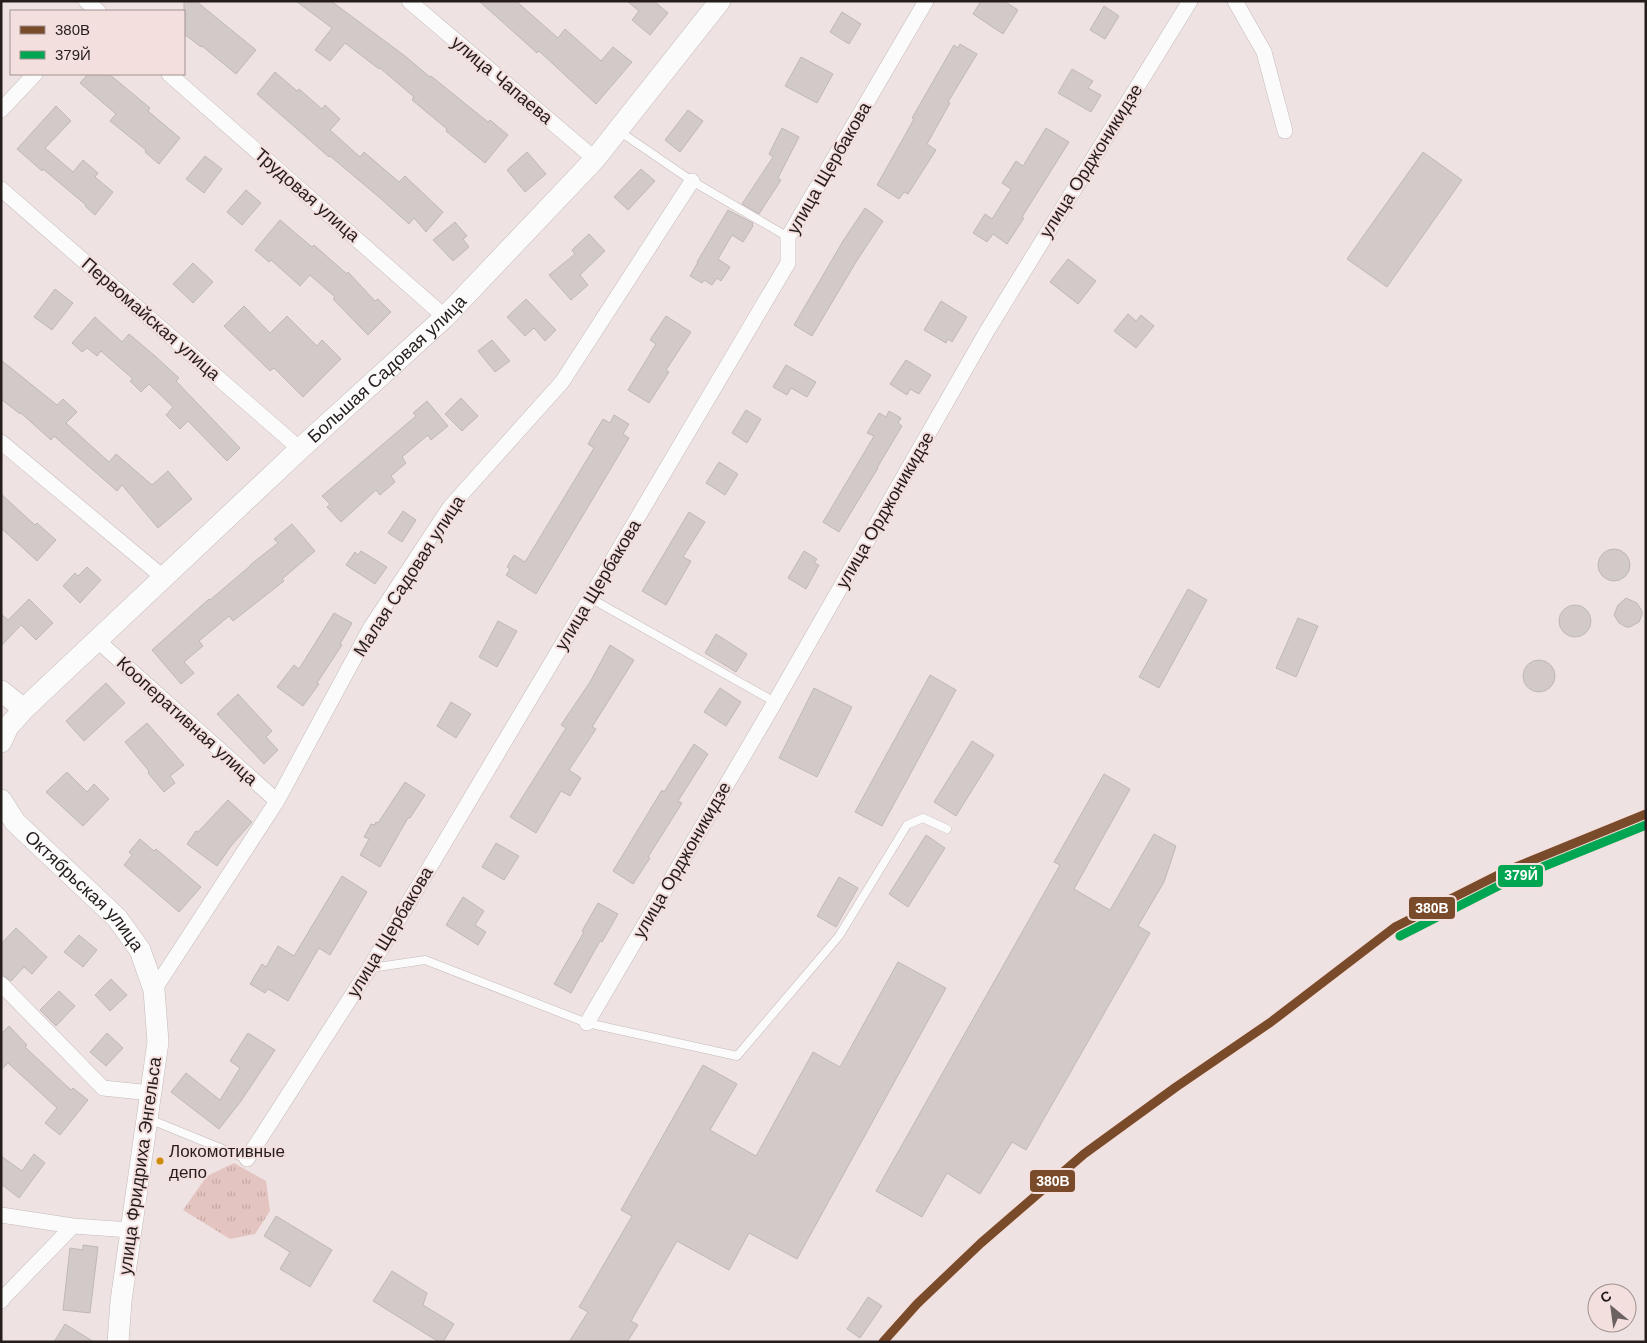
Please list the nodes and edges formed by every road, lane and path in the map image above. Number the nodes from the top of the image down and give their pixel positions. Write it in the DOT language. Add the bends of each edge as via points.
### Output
graph roads {
  1 [pos="410,1"];
  2 [pos="720,1"];
  3 [pos="926,1"];
  4 [pos="1190,1"];
  5 [pos="1235,1"];
  6 [pos="34,75"];
  7 [pos="170,75"];
  8 [pos="1,110"];
  9 [pos="618,130"];
  10 [pos="1286,131"];
  11 [pos="595,159"];
  12 [pos="692,181"];
  13 [pos="1,189"];
  14 [pos="788,237"];
  15 [pos="445,317"];
  16 [pos="1,442"];
  17 [pos="300,449"];
  18 [pos="164,578"];
  19 [pos="590,598"];
  20 [pos="98,641"];
  21 [pos="1,691"];
  22 [pos="775,702"];
  23 [pos="24,710"];
  24 [pos="1,742"];
  25 [pos="1,800"];
  26 [pos="277,802"];
  27 [pos="947,829"];
  28 [pos="369,969"];
  29 [pos="1,984"];
  30 [pos="154,990"];
  31 [pos="587,1023"];
  32 [pos="151,1093"];
  33 [pos="147,1118"];
  34 [pos="247,1159"];
  35 [pos="1,1215"];
  36 [pos="72,1226"];
  37 [pos="131,1230"];
  38 [pos="1,1302"];
  39 [pos="118,1342"];
  1 -- 11 [label="street, улица Чапаева"];
  2 -- 9 [label="main road, Большая Садовая улица"];
  3 -- 14 [label="street, улица Щербакова"];
  4 -- 22 [label="street, улица Орджоникидзе" via="986,331"];
  5 -- 10 [label="street" via="1264,52"];
  6 -- 8 [label="street"];
  7 -- 15 [label="street, Трудовая улица"];
  9 -- 11 [label="main road, Большая Садовая улица"];
  9 -- 12 [label="lane"];
  11 -- 15 [label="main road, Большая Садовая улица"];
  12 -- 14 [label="lane"];
  12 -- 26 [label="street, Малая Садовая улица" via="562,382 450,507 371,627"];
  13 -- 17 [label="street, Первомайская улица"];
  14 -- 19 [label="street, улица Щербакова" via="788,263"];
  15 -- 17 [label="main road, Большая Садовая улица"];
  16 -- 18 [label="street"];
  17 -- 18 [label="main road, Большая Садовая улица"];
  18 -- 20 [label="main road, Большая Садовая улица"];
  19 -- 22 [label="lane"];
  19 -- 28 [label="street, улица Щербакова"];
  20 -- 23 [label="main road, Большая Садовая улица"];
  20 -- 26 [label="street, Кооперативная улица"];
  21 -- 23 [label="main road"];
  22 -- 31 [label="street, улица Орджоникидзе"];
  23 -- 24 [label="main road" via="8,727"];
  25 -- 30 [label="main road, Октябрьская улица" via="15,822 117,918 140,950"];
  26 -- 30 [label="street, Малая Садовая улица"];
  27 -- 31 [label="lane" via="923,818 907,825 839,936 737,1056"];
  28 -- 31 [label="lane" via="425,960"];
  28 -- 34 [label="street, улица Щербакова"];
  29 -- 32 [label="street" via="103,1088"];
  30 -- 32 [label="main road, улица Фридриха Энгельса" via="158,1042"];
  32 -- 33 [label="main road, улица Фридриха Энгельса"];
  33 -- 34 [label="lane"];
  33 -- 37 [label="main road, улица Фридриха Энгельса"];
  35 -- 36 [label="street"];
  36 -- 37 [label="street"];
  36 -- 38 [label="street"];
  37 -- 39 [label="main road, улица Фридриха Энгельса"];
}
